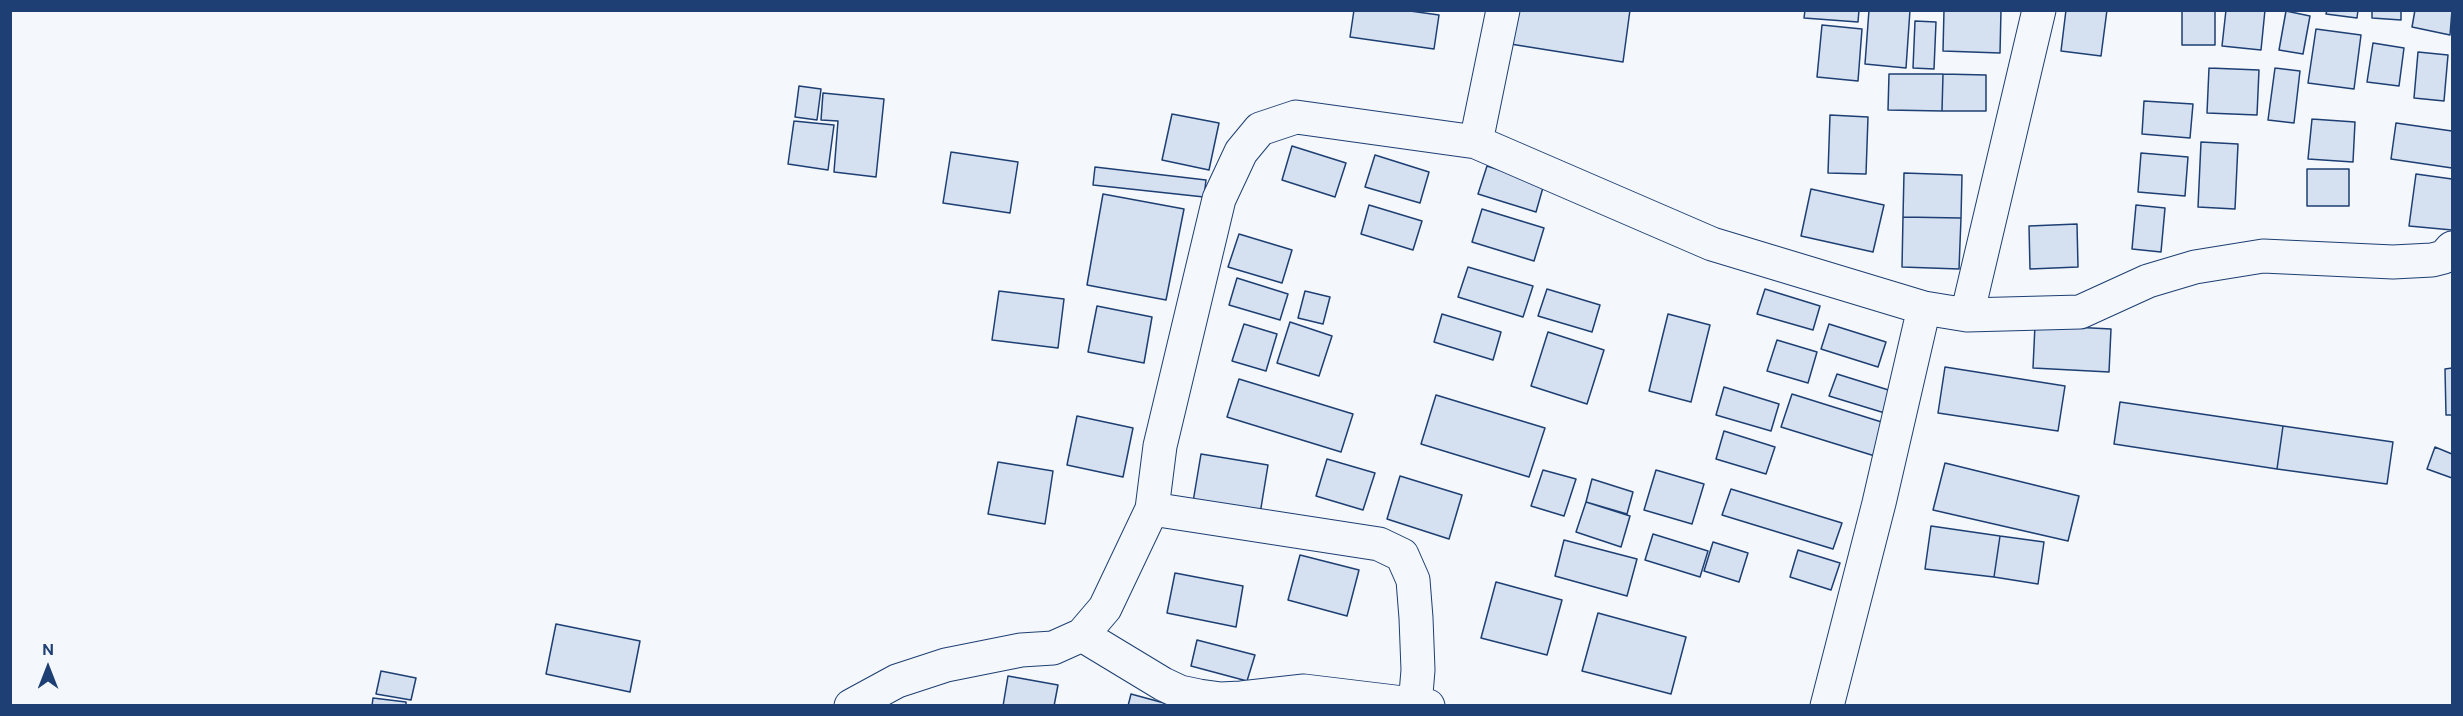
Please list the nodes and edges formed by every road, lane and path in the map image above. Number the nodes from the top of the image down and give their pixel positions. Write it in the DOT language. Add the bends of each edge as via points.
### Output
graph roads {
  1 [pos="1503,10"];
  2 [pos="2039,10"];
  3 [pos="1476,142"];
  4 [pos="2452,248"];
  5 [pos="1924,308"];
  6 [pos="1967,315"];
  7 [pos="1152,509"];
  8 [pos="1082,635"];
  9 [pos="851,705"];
  10 [pos="1419,705"];
  11 [pos="1827,705"];
  1 -- 3 [label="street"];
  2 -- 6 [label="street"];
  3 -- 5 [label="street" via="1712,244"];
  3 -- 7 [label="street" via="1296,117 1260,129 1241,152 1219,199 1160,446"];
  4 -- 6 [label="street" via="2444,257 2422,261 2264,256 2195,267 2148,281 2080,312"];
  5 -- 6 [label="street"];
  5 -- 11 [label="street"];
  7 -- 8 [label="street" via="1105,608"];
  7 -- 10 [label="street" via="1379,544 1402,555 1413,580"];
  8 -- 9 [label="street" via="1053,648 1021,650 946,665 897,681"];
  8 -- 10 [label="street" via="1163,684 1199,696 1221,699 1304,691"];
}
